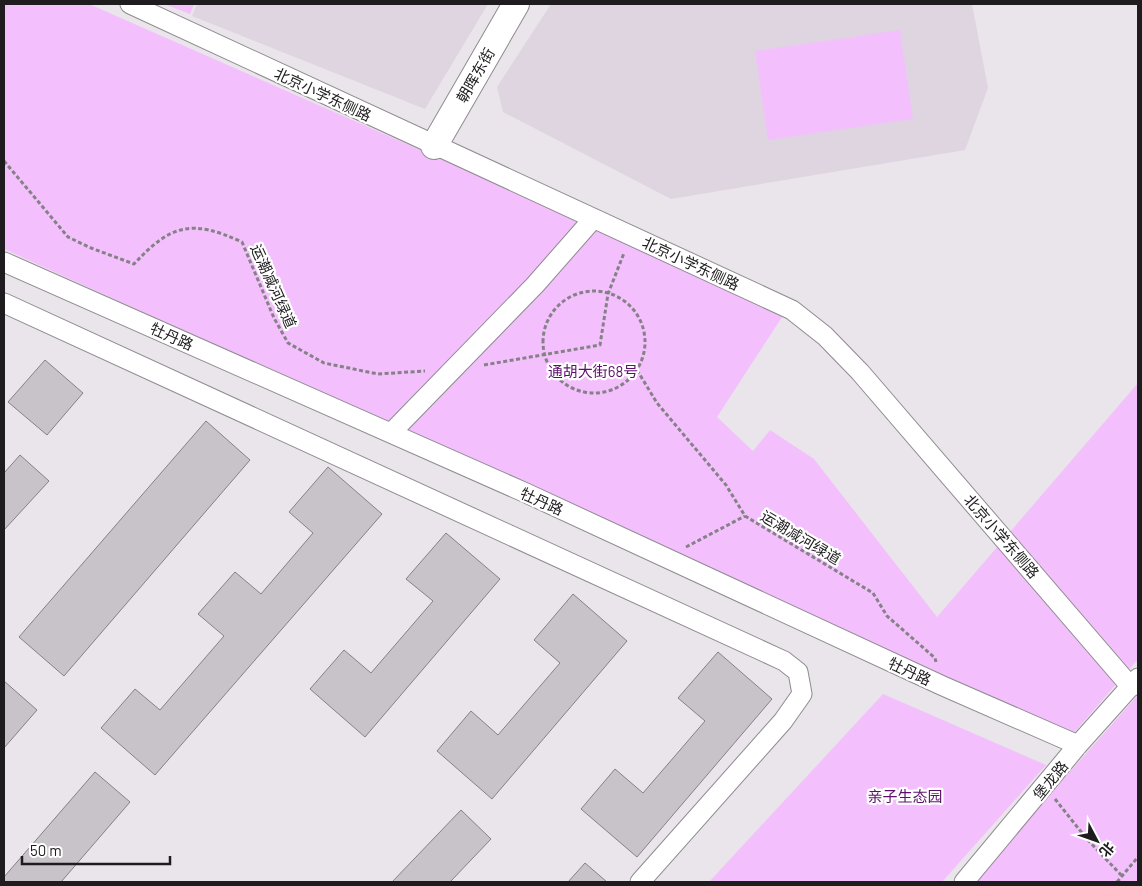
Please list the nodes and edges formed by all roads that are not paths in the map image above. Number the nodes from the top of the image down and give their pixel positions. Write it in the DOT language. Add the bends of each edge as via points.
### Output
graph roads {
  1 [pos="130,4"];
  2 [pos="516,4"];
  3 [pos="434,146"];
  4 [pos="593,218"];
  5 [pos="4,262"];
  6 [pos="4,303"];
  7 [pos="391,433"];
  8 [pos="1135,682"];
  9 [pos="1078,745"];
  10 [pos="640,882"];
  11 [pos="964,882"];
  1 -- 3 [label="street, 北京小学东侧路"];
  2 -- 3 [label="street, 朝晖东街"];
  3 -- 4 [label="street, 北京小学东侧路"];
  4 -- 7 [label="street" via="535,285"];
  4 -- 8 [label="street, 北京小学东侧路" via="792,310 826,336"];
  5 -- 7 [label="street, 牡丹路"];
  6 -- 10 [label="street" via="784,661 798,672 802,694 783,721"];
  7 -- 9 [label="street, 牡丹路"];
  8 -- 9 [label="street, 堡龙路"];
  9 -- 11 [label="street, 堡龙路"];
}
